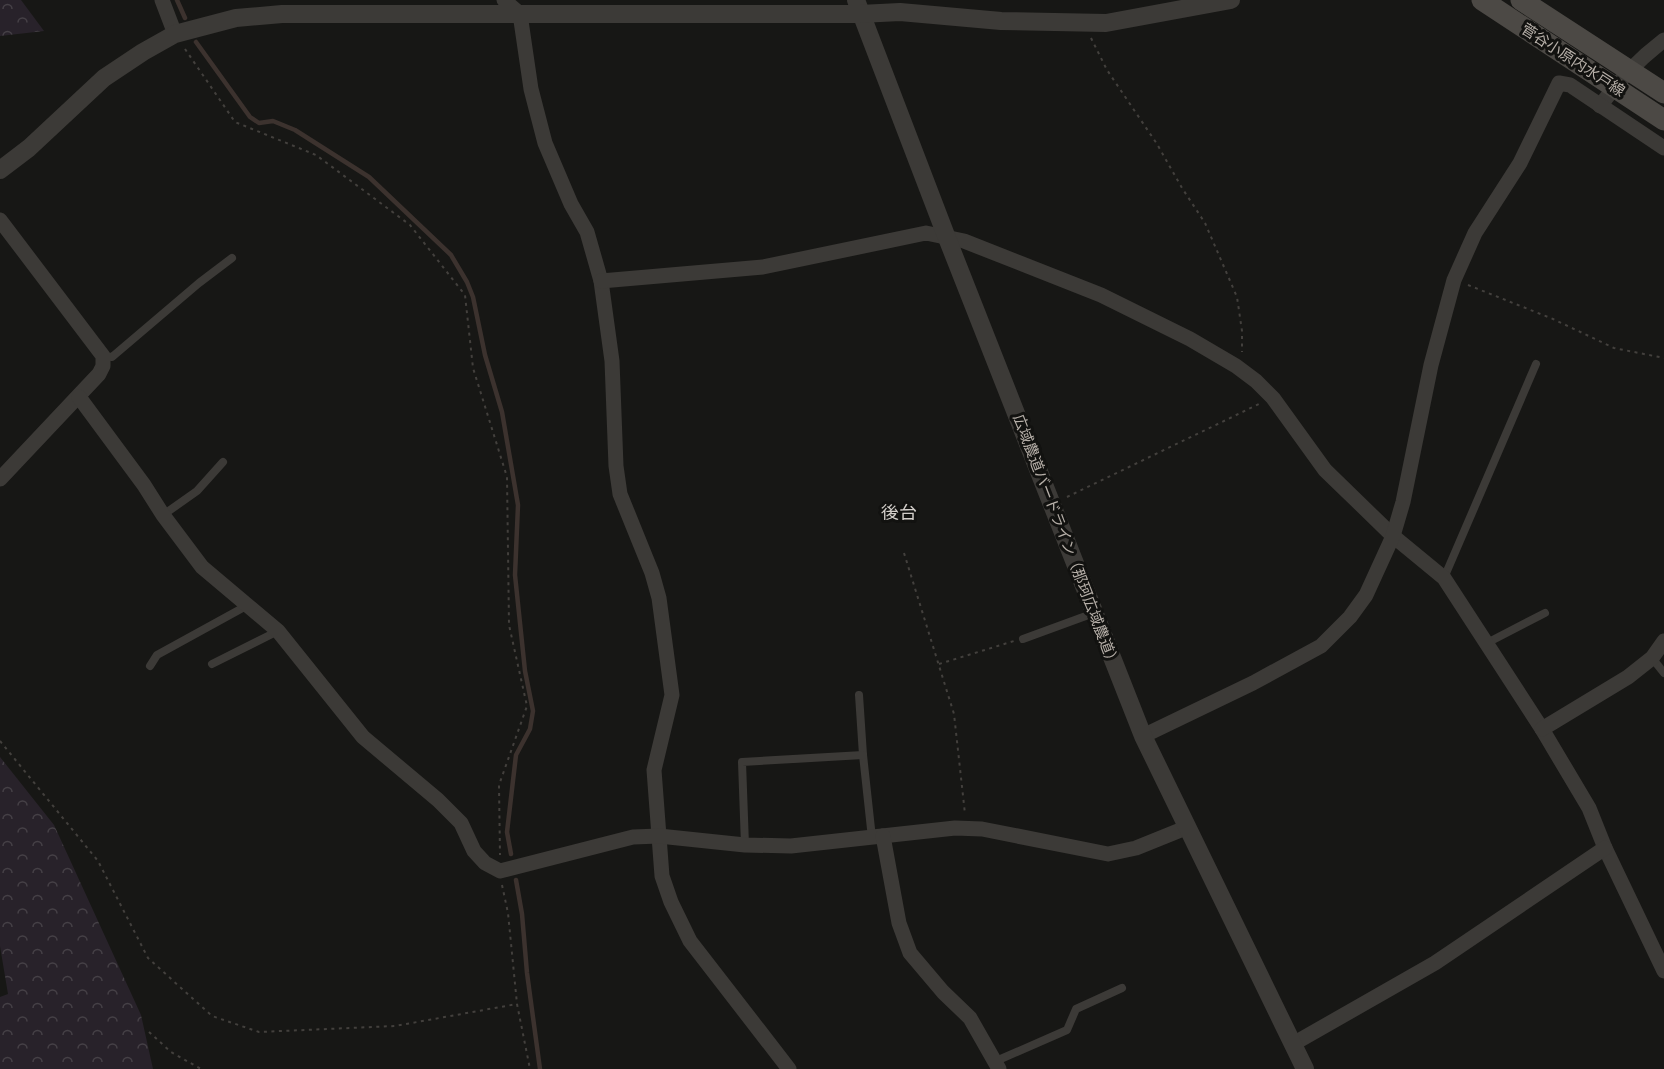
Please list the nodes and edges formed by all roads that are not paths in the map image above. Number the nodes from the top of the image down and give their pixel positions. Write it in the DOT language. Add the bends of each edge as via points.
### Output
graph roads {
  1 [pos="162,0"];
  2 [pos="504,0"];
  3 [pos="1231,0"];
  4 [pos="1482,0"];
  5 [pos="1521,0"];
  6 [pos="858,7"];
  7 [pos="520,14"];
  8 [pos="175,34"];
  9 [pos="1664,40"];
  10 [pos="1630,70"];
  11 [pos="1614,87"];
  12 [pos="1664,93"];
  13 [pos="1600,106"];
  14 [pos="1664,120"];
  15 [pos="1664,148"];
  16 [pos="0,170"];
  17 [pos="0,220"];
  18 [pos="947,238"];
  19 [pos="232,258"];
  20 [pos="601,281"];
  21 [pos="103,356"];
  22 [pos="1536,364"];
  23 [pos="80,397"];
  24 [pos="223,462"];
  25 [pos="0,479"];
  26 [pos="163,515"];
  27 [pos="1394,536"];
  28 [pos="1444,578"];
  29 [pos="248,605"];
  30 [pos="1094,613"];
  31 [pos="1545,613"];
  32 [pos="278,631"];
  33 [pos="1023,639"];
  34 [pos="1664,641"];
  35 [pos="1485,644"];
  36 [pos="1653,658"];
  37 [pos="212,664"];
  38 [pos="150,666"];
  39 [pos="1664,674"];
  40 [pos="860,695"];
  41 [pos="1542,729"];
  42 [pos="1143,736"];
  43 [pos="863,755"];
  44 [pos="1188,827"];
  45 [pos="658,836"];
  46 [pos="878,837"];
  47 [pos="745,845"];
  48 [pos="1605,848"];
  49 [pos="1664,971"];
  50 [pos="1122,988"];
  51 [pos="1293,1044"];
  52 [pos="997,1065"];
  53 [pos="789,1069"];
  54 [pos="1305,1069"];
  1 -- 8 [label="street"];
  2 -- 7 [label="street"];
  3 -- 6 [label="street" via="1106,23 1001,21"];
  4 -- 11 [label="main road, 菅谷小原内水戸線"];
  5 -- 10 [label="main road, 菅谷小原内水戸線"];
  6 -- 7 [label="street"];
  6 -- 18 [label="street, 広域農道バードライン（那珂広域農道）"];
  7 -- 8 [label="street" via="282,14 236,18"];
  7 -- 20 [label="street" via="531,89 545,143 587,232"];
  8 -- 16 [label="street" via="104,78"];
  9 -- 10 [label="street"];
  10 -- 11 [label="street"];
  10 -- 12 [label="main road, 菅谷小原内水戸線"];
  11 -- 13 [label="street"];
  11 -- 14 [label="main road, 菅谷小原内水戸線"];
  13 -- 15 [label="street"];
  13 -- 27 [label="street" via="1570,85 1559,83 1520,163 1475,232 1454,280 1431,365"];
  17 -- 21 [label="street"];
  18 -- 20 [label="street" via="926,233 763,267"];
  18 -- 27 [label="street" via="964,241 1101,295 1236,366 1273,398 1325,470"];
  18 -- 30 [label="street, 広域農道バードライン（那珂広域農道）"];
  19 -- 21 [label="lane" via="112,357"];
  20 -- 45 [label="street" via="612,361 620,494 659,598 672,695 654,770"];
  21 -- 23 [label="street" via="99,374"];
  22 -- 28 [label="lane"];
  23 -- 25 [label="street"];
  23 -- 26 [label="street"];
  24 -- 26 [label="lane" via="197,491"];
  26 -- 29 [label="street" via="202,567"];
  27 -- 28 [label="street"];
  27 -- 42 [label="street" via="1366,596 1321,646"];
  28 -- 35 [label="street"];
  29 -- 32 [label="street"];
  29 -- 38 [label="lane" via="157,655"];
  30 -- 33 [label="lane"];
  30 -- 42 [label="street, 広域農道バードライン（那珂広域農道）"];
  31 -- 35 [label="lane"];
  32 -- 37 [label="lane"];
  32 -- 45 [label="street" via="363,737 461,823 474,851 485,863 500,868 633,837"];
  34 -- 36 [label="street"];
  35 -- 41 [label="street"];
  36 -- 39 [label="lane"];
  36 -- 41 [label="street"];
  40 -- 43 [label="lane"];
  41 -- 48 [label="street" via="1589,808"];
  42 -- 44 [label="street, 広域農道バードライン（那珂広域農道）"];
  43 -- 46 [label="lane"];
  43 -- 47 [label="lane" via="742,762"];
  44 -- 46 [label="street" via="1137,848 1108,854 955,828"];
  44 -- 51 [label="street, 広域農道バードライン（那珂広域農道）"];
  45 -- 47 [label="street"];
  45 -- 53 [label="street" via="662,876 690,941"];
  46 -- 47 [label="street" via="791,846"];
  46 -- 52 [label="street" via="909,953 970,1018"];
  48 -- 49 [label="street"];
  48 -- 51 [label="street" via="1435,963"];
  50 -- 52 [label="lane" via="1076,1009 1067,1030"];
  51 -- 54 [label="street, 広域農道バードライン（那珂広域農道）"];
}
